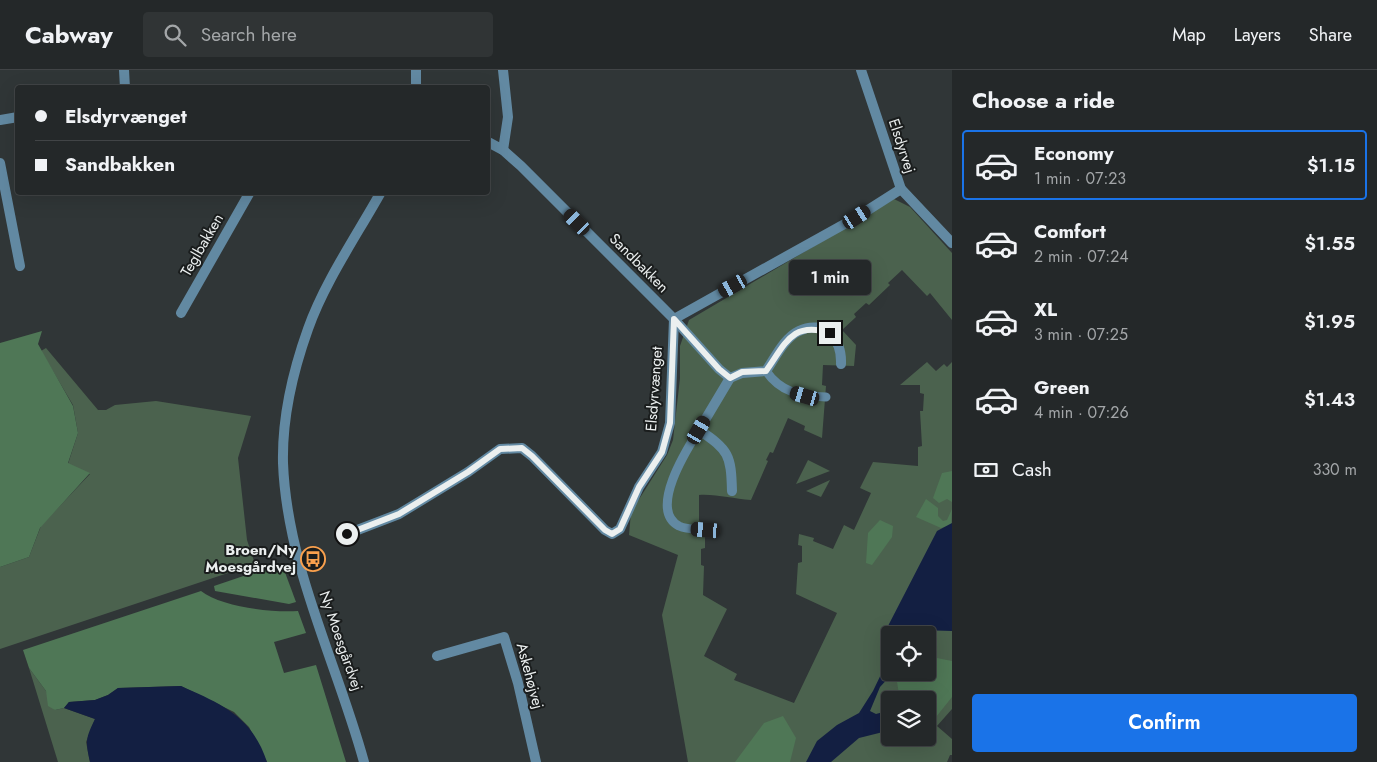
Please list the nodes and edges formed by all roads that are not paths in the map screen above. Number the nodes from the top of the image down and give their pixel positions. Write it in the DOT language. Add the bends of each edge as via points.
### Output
graph roads {
  1 [pos="124,70"];
  2 [pos="416,70"];
  3 [pos="503,70"];
  4 [pos="862,70"];
  5 [pos="125,85"];
  6 [pos="416,85"];
  7 [pos="15,118"];
  8 [pos="0,120"];
  9 [pos="490,143"];
  10 [pos="503,150"];
  11 [pos="0,162"];
  12 [pos="900,189"];
  13 [pos="248,195"];
  14 [pos="380,195"];
  15 [pos="952,244"];
  16 [pos="20,266"];
  17 [pos="181,313"];
  18 [pos="674,319"];
  19 [pos="841,364"];
  20 [pos="766,371"];
  21 [pos="730,378"];
  22 [pos="826,397"];
  23 [pos="699,430"];
  24 [pos="732,491"];
  25 [pos="706,530"];
  26 [pos="347,534"];
  27 [pos="437,656"];
  28 [pos="364,762"];
  29 [pos="536,762"];
  1 -- 5 [label="street"];
  2 -- 6 [label="street"];
  3 -- 10 [label="street" via="508,117"];
  4 -- 12 [label="street, Elsdyrvej"];
  7 -- 8 [label="street"];
  9 -- 10 [label="street, Sandbakken"];
  10 -- 18 [label="street, Sandbakken"];
  11 -- 16 [label="street"];
  12 -- 15 [label="street, Elsdyrvej"];
  12 -- 18 [label="street" via="857,217"];
  13 -- 17 [label="street, Teglbakken"];
  14 -- 28 [label="street, Ny Moesgårdvej" via="308,328 285,424 283,462 286,502 298,562"];
  18 -- 21 [label="street, Sandbakken"];
  18 -- 26 [label="street, Elsdyrvænget" via="667,437 662,452 631,501 620,529 612,534 605,530 522,448 500,449 399,514"];
  19 -- 20 [label="street" via="840,345 830,333 813,327 798,331 787,341"];
  20 -- 21 [label="street" via="742,372"];
  20 -- 22 [label="lane" via="774,382 788,391"];
  21 -- 23 [label="street"];
  23 -- 24 [label="street" via="722,446 728,457"];
  23 -- 25 [label="lane" via="685,453 666,502 672,521 678,526"];
  27 -- 29 [label="street, Askehøjvej" via="504,637"];
}
